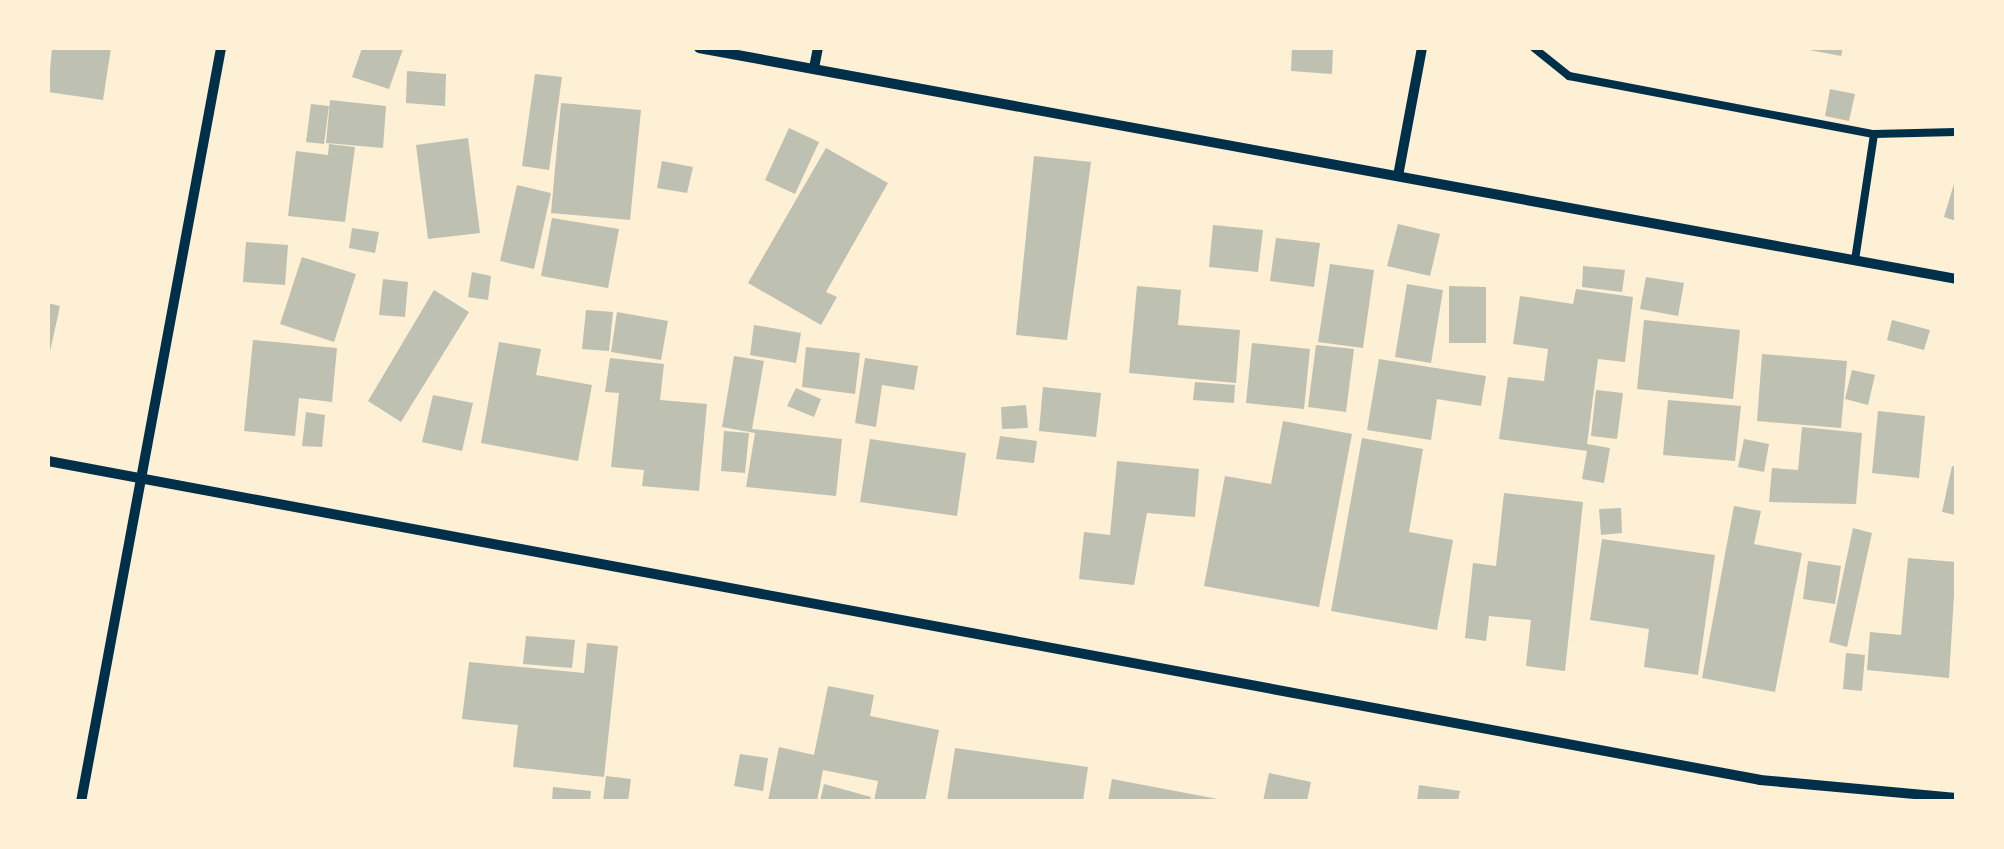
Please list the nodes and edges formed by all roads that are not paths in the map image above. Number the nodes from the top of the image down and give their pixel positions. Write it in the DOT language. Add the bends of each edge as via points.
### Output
graph roads {
  1 [pos="220,48"];
  2 [pos="699,48"];
  3 [pos="818,48"];
  4 [pos="1422,48"];
  5 [pos="1534,48"];
  6 [pos="814,68"];
  7 [pos="1956,132"];
  8 [pos="1874,134"];
  9 [pos="1398,176"];
  10 [pos="1854,260"];
  11 [pos="1956,279"];
  12 [pos="48,461"];
  13 [pos="141,479"];
  14 [pos="1956,798"];
  15 [pos="82,802"];
  1 -- 13 [label="street"];
  2 -- 6 [label="street"];
  3 -- 6 [label="street"];
  4 -- 9 [label="street"];
  5 -- 8 [label="lane" via="1570,76"];
  6 -- 9 [label="street"];
  7 -- 8 [label="lane"];
  8 -- 10 [label="lane"];
  9 -- 10 [label="street"];
  10 -- 11 [label="street"];
  12 -- 13 [label="street"];
  13 -- 14 [label="street" via="1760,780"];
  13 -- 15 [label="street"];
}
